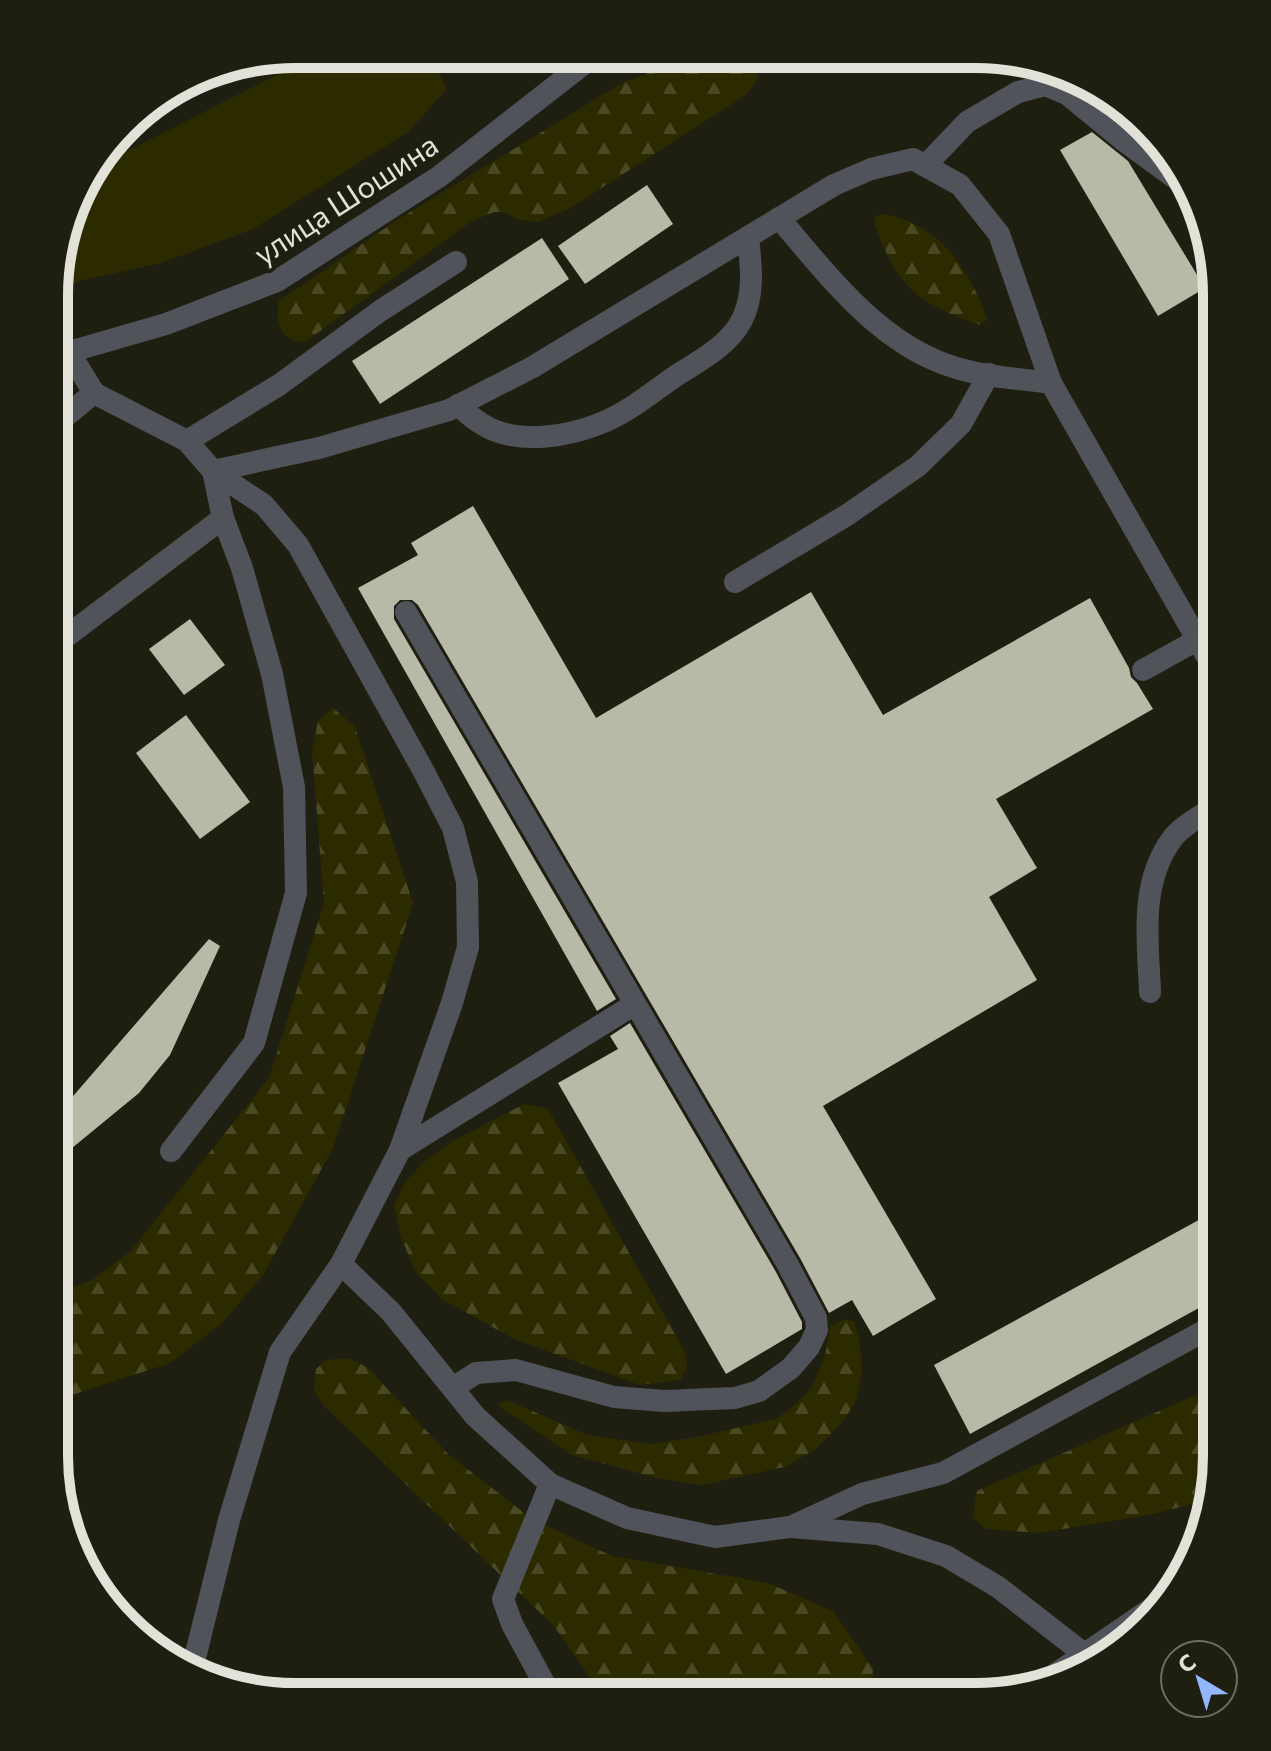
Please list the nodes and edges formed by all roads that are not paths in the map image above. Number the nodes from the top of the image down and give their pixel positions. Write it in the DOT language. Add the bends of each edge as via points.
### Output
graph roads {
  1 [pos="578,68"];
  2 [pos="925,166"];
  3 [pos="1165,171"];
  4 [pos="779,218"];
  5 [pos="748,237"];
  6 [pos="456,262"];
  7 [pos="68,353"];
  8 [pos="68,361"];
  9 [pos="989,374"];
  10 [pos="1051,383"];
  11 [pos="94,393"];
  12 [pos="458,405"];
  13 [pos="68,414"];
  14 [pos="187,441"];
  15 [pos="213,471"];
  16 [pos="223,518"];
  17 [pos="735,582"];
  18 [pos="406,612"];
  19 [pos="68,635"];
  20 [pos="1197,640"];
  21 [pos="1203,650"];
  22 [pos="1143,670"];
  23 [pos="1203,815"];
  24 [pos="1150,992"];
  25 [pos="635,1004"];
  26 [pos="400,1150"];
  27 [pos="171,1151"];
  28 [pos="341,1264"];
  29 [pos="1203,1332"];
  30 [pos="453,1388"];
  31 [pos="550,1484"];
  32 [pos="790,1527"];
  33 [pos="1133,1620"];
  34 [pos="1083,1653"];
  35 [pos="195,1660"];
  36 [pos="1069,1663"];
  37 [pos="544,1683"];
  1 -- 7 [label="street, улица Шошина" via="440,176 277,281 166,324"];
  2 -- 3 [label="street" via="967,122 1018,92 1045,85 1067,94"];
  2 -- 4 [label="street" via="913,159 871,169"];
  2 -- 10 [label="street" via="960,185 999,234"];
  4 -- 5 [label="street"];
  4 -- 9 [label="street" via="843,293 892,336 925,356"];
  5 -- 12 [label="street" via="531,368"];
  5 -- 12 [label="street" via="751,291 739,325 714,351 606,421 572,432 519,436 484,426"];
  6 -- 14 [label="street" via="279,385"];
  8 -- 11 [label="street"];
  9 -- 10 [label="street"];
  9 -- 17 [label="street" via="961,424 918,466"];
  10 -- 20 [label="street"];
  11 -- 13 [label="street"];
  11 -- 14 [label="street"];
  12 -- 15 [label="street" via="319,448"];
  14 -- 15 [label="street"];
  15 -- 16 [label="street"];
  15 -- 26 [label="street" via="264,505 298,545 453,828 467,882 468,947"];
  16 -- 19 [label="street"];
  16 -- 27 [label="street" via="275,689 294,787 296,893 254,1043"];
  18 -- 25 [label="street"];
  20 -- 21 [label="street"];
  20 -- 22 [label="street"];
  23 -- 24 [label="street" via="1172,838 1153,876 1146,911"];
  25 -- 26 [label="street"];
  25 -- 30 [label="street" via="811,1308 817,1330 809,1347 780,1378 735,1398 614,1397 516,1370 476,1373"];
  26 -- 28 [label="street"];
  28 -- 30 [label="street" via="391,1312"];
  28 -- 35 [label="street" via="280,1352 229,1520"];
  29 -- 32 [label="street" via="943,1473 862,1494"];
  30 -- 31 [label="street" via="475,1416"];
  31 -- 32 [label="street" via="627,1518 715,1537"];
  31 -- 37 [label="street" via="503,1599"];
  32 -- 34 [label="street" via="878,1534 946,1556 998,1587"];
  33 -- 34 [label="street"];
  34 -- 36 [label="street"];
}
